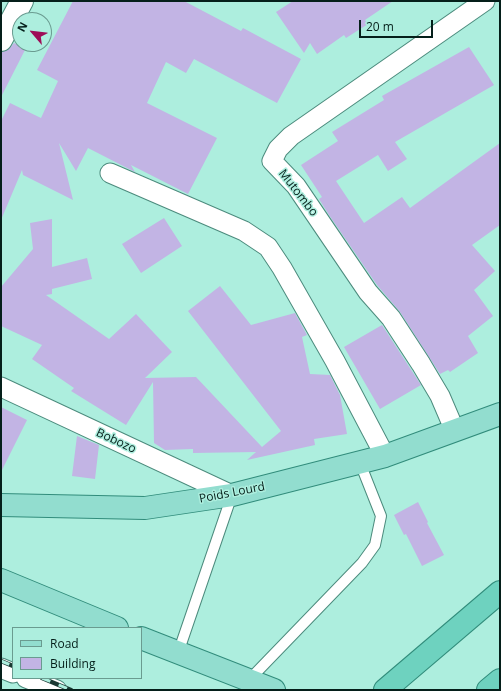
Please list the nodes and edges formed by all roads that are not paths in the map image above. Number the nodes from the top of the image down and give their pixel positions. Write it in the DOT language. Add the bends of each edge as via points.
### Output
graph roads {
  1 [pos="22,1"];
  2 [pos="485,1"];
  3 [pos="1,40"];
  4 [pos="110,173"];
  5 [pos="1,387"];
  6 [pos="500,414"];
  7 [pos="455,431"];
  8 [pos="385,456"];
  9 [pos="360,463"];
  10 [pos="232,495"];
  11 [pos="1,505"];
  12 [pos="1,580"];
  13 [pos="500,592"];
  14 [pos="115,627"];
  15 [pos="142,638"];
  16 [pos="178,653"];
  17 [pos="1,668"];
  18 [pos="12,673"];
  19 [pos="28,679"];
  20 [pos="249,680"];
  21 [pos="500,680"];
  22 [pos="56,690"];
  23 [pos="274,690"];
  24 [pos="385,690"];
  25 [pos="488,690"];
  1 -- 3 [label="street"];
  2 -- 7 [label="street, Mutombo" via="291,136 278,149 272,161 296,186 368,292 391,318 440,396"];
  4 -- 8 [label="street" via="244,231 268,246 335,361"];
  5 -- 10 [label="street, Bobozo"];
  6 -- 7 [label="main road, Poids Lourd"];
  7 -- 8 [label="main road, Poids Lourd"];
  8 -- 9 [label="main road, Poids Lourd"];
  9 -- 10 [label="main road, Poids Lourd"];
  9 -- 20 [label="lane" via="381,516 375,545 362,563"];
  10 -- 11 [label="main road, Poids Lourd" via="145,508"];
  10 -- 16 [label="lane"];
  12 -- 14 [label="main road"];
  13 -- 24 [label="highway"];
  15 -- 16 [label="main road"];
  16 -- 20 [label="main road"];
  17 -- 18 [label="street"];
  19 -- 22 [label="street"];
  20 -- 23 [label="main road"];
  21 -- 25 [label="highway"];
}
